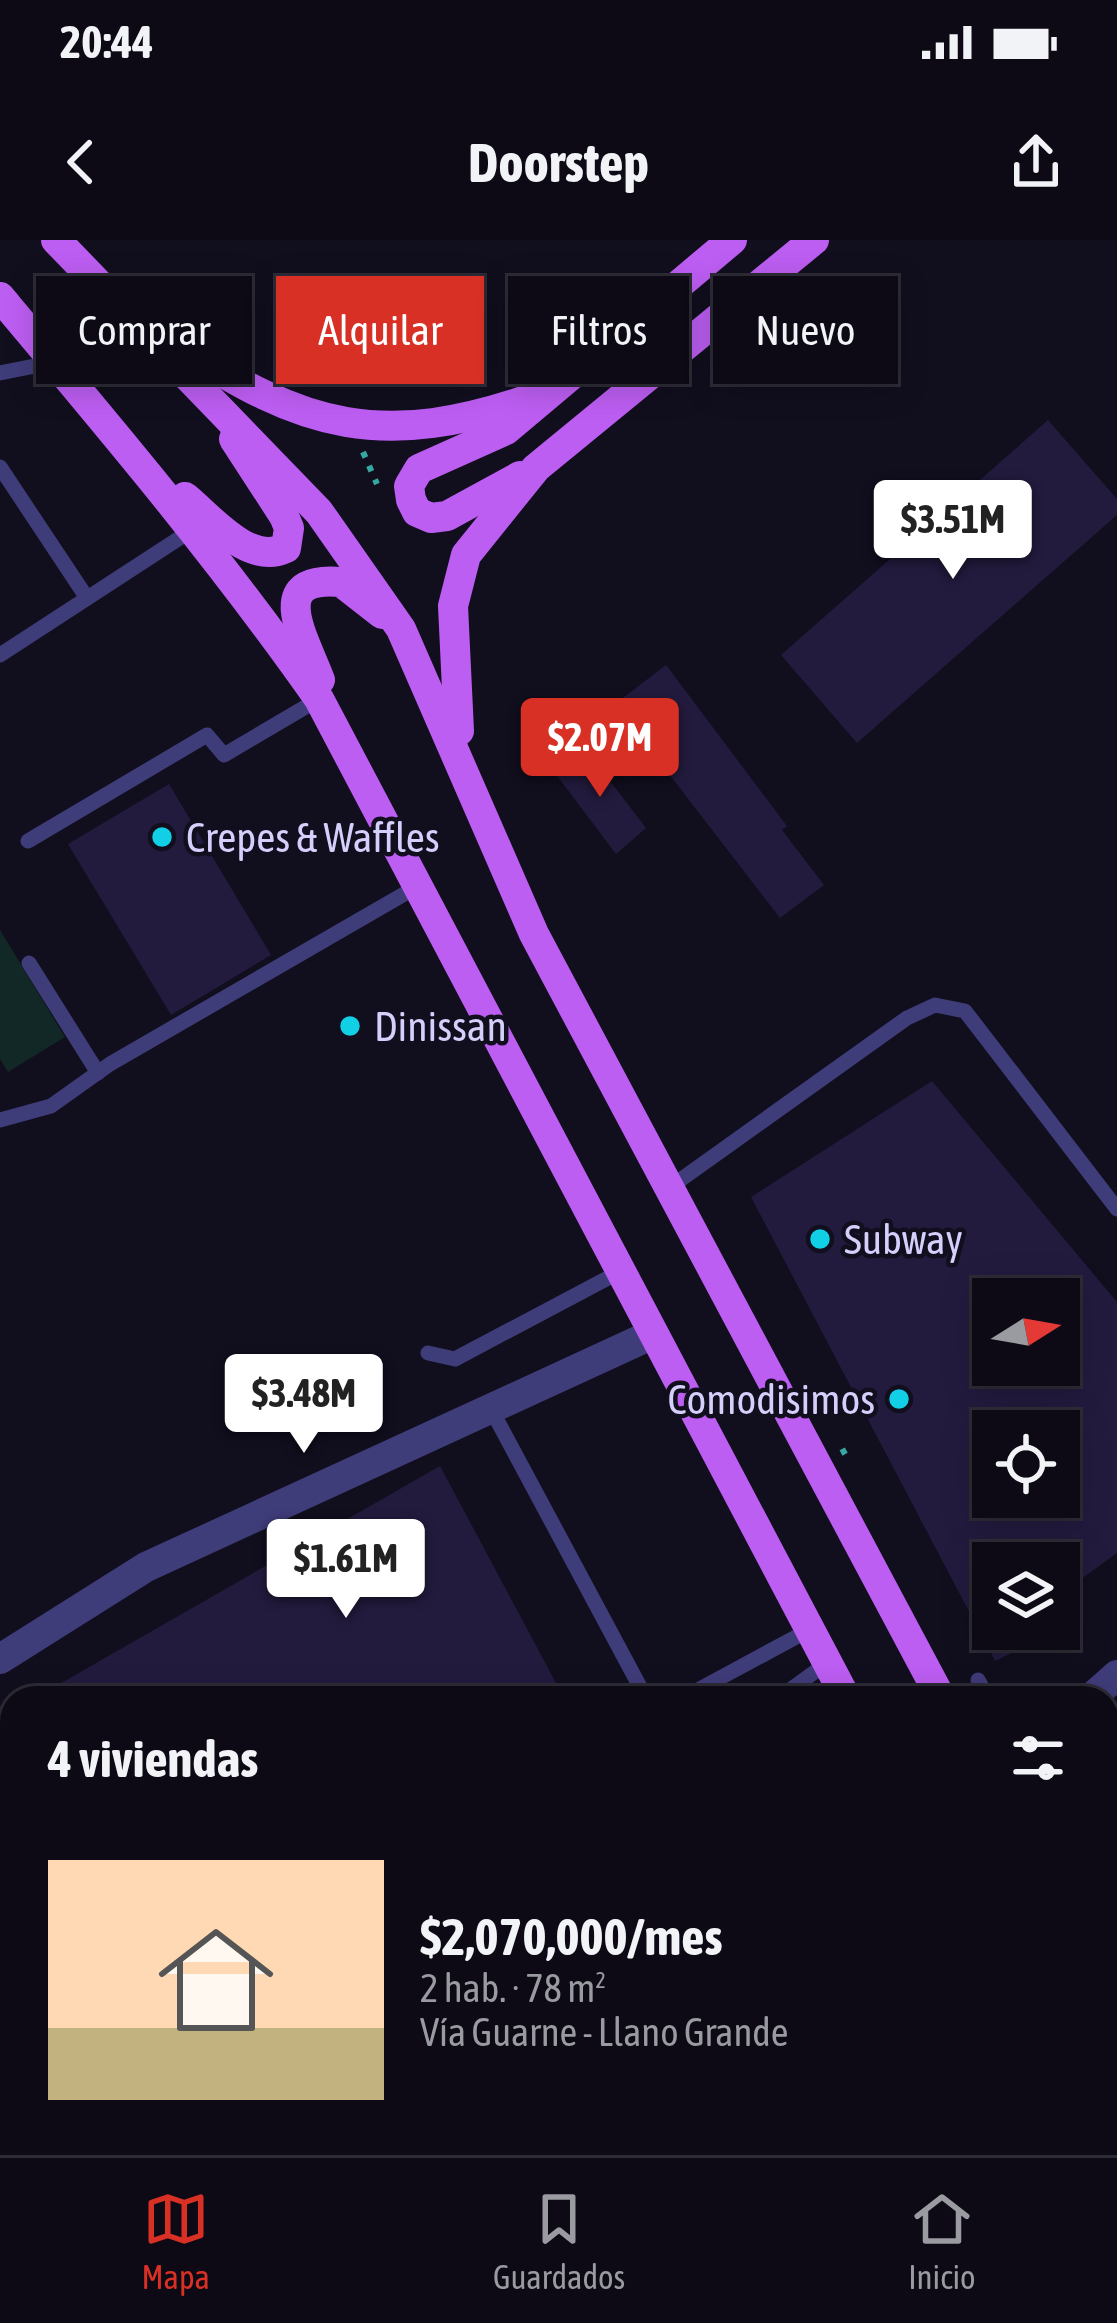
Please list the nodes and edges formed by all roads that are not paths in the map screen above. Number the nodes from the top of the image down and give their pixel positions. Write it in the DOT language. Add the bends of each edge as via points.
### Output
graph roads {
  1 [pos="56,240"];
  2 [pos="732,240"];
  3 [pos="814,240"];
  4 [pos="91,276"];
  5 [pos="0,298"];
  6 [pos="36,340"];
  7 [pos="36,366"];
  8 [pos="0,373"];
  9 [pos="74,384"];
  10 [pos="197,384"];
  11 [pos="236,384"];
  12 [pos="200,387"];
  13 [pos="552,391"];
  14 [pos="134,455"];
  15 [pos="0,467"];
  16 [pos="536,467"];
  17 [pos="195,528"];
  18 [pos="87,598"];
  19 [pos="401,628"];
  20 [pos="0,655"];
  21 [pos="319,699"];
  22 [pos="343,742"];
  23 [pos="464,767"];
  24 [pos="28,842"];
  25 [pos="418,886"];
  26 [pos="29,963"];
  27 [pos="98,1073"];
  28 [pos="0,1120"];
  29 [pos="1076,1150"];
  30 [pos="669,1188"];
  31 [pos="1117,1189"];
  32 [pos="1117,1209"];
  33 [pos="620,1271"];
  34 [pos="653,1334"];
  35 [pos="428,1353"];
  36 [pos="490,1407"];
  37 [pos="809,1630"];
  38 [pos="0,1659"];
  39 [pos="827,1663"];
  40 [pos="978,1680"];
  41 [pos="640,1686"];
  42 [pos="705,1686"];
  43 [pos="795,1686"];
  44 [pos="839,1686"];
  45 [pos="935,1686"];
  46 [pos="981,1686"];
  1 -- 4 [label="main road"];
  2 -- 13 [label="main road"];
  3 -- 16 [label="main road"];
  5 -- 6 [label="main road"];
  7 -- 8 [label="lane"];
  9 -- 14 [label="main road"];
  10 -- 12 [label="main road"];
  11 -- 13 [label="main road" via="287,409 385,426 493,412"];
  12 -- 14 [label="main road" via="284,516 286,548 248,548"];
  12 -- 19 [label="main road" via="320,512"];
  13 -- 16 [label="main road" via="506,430 419,469 411,500 417,512 447,516"];
  14 -- 17 [label="main road"];
  15 -- 18 [label="lane"];
  16 -- 23 [label="main road" via="466,555 453,606"];
  17 -- 18 [label="lane"];
  17 -- 21 [label="main road"];
  18 -- 20 [label="lane"];
  19 -- 22 [label="main road" via="341,582 298,592 294,611"];
  19 -- 23 [label="main road"];
  21 -- 22 [label="main road"];
  21 -- 24 [label="lane" via="224,755 207,735"];
  22 -- 25 [label="main road"];
  23 -- 30 [label="main road" via="534,934"];
  25 -- 27 [label="lane"];
  25 -- 33 [label="main road"];
  26 -- 27 [label="lane"];
  27 -- 28 [label="lane" via="51,1106"];
  29 -- 30 [label="lane" via="965,1011 935,1006"];
  29 -- 31 [label="lane"];
  29 -- 32 [label="lane"];
  30 -- 45 [label="main road"];
  33 -- 34 [label="main road"];
  33 -- 35 [label="lane" via="455,1359"];
  34 -- 36 [label="street"];
  34 -- 37 [label="main road"];
  36 -- 38 [label="street" via="146,1567"];
  36 -- 41 [label="lane"];
  37 -- 39 [label="main road"];
  37 -- 42 [label="lane"];
  39 -- 43 [label="lane"];
  39 -- 44 [label="main road"];
  40 -- 46 [label="lane"];
}
